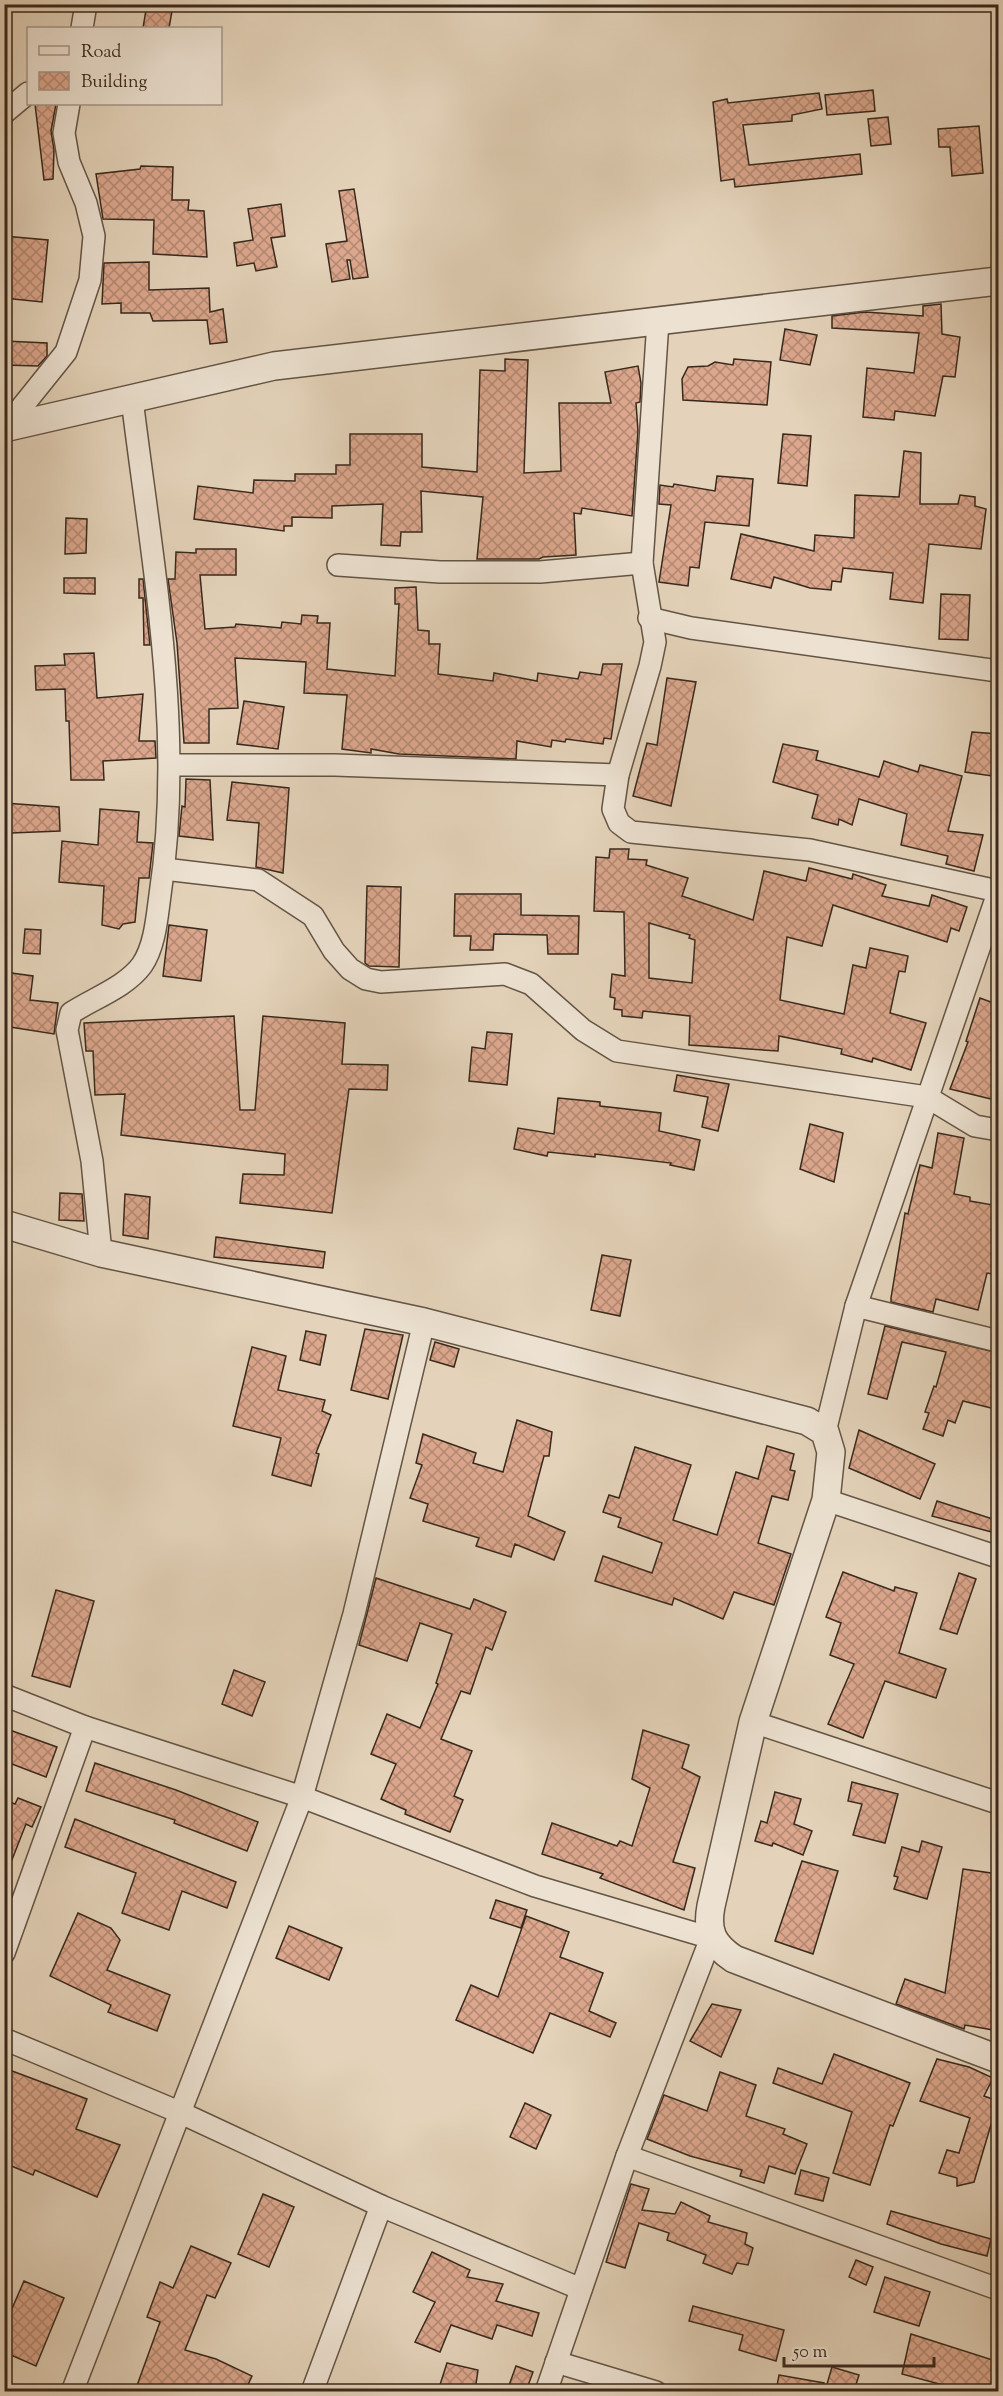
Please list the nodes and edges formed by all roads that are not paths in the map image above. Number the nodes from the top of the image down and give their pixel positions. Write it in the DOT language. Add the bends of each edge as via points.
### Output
graph roads {
  1 [pos="86,4"];
  2 [pos="82,27"];
  3 [pos="27,94"];
  4 [pos="69,105"];
  5 [pos="4,113"];
  6 [pos="999,281"];
  7 [pos="658,321"];
  8 [pos="132,399"];
  9 [pos="5,428"];
  10 [pos="642,563"];
  11 [pos="338,565"];
  12 [pos="649,618"];
  13 [pos="999,671"];
  14 [pos="170,765"];
  15 [pos="618,775"];
  16 [pos="164,869"];
  17 [pos="999,892"];
  18 [pos="927,1097"];
  19 [pos="999,1130"];
  20 [pos="4,1224"];
  21 [pos="101,1252"];
  22 [pos="856,1305"];
  23 [pos="424,1322"];
  24 [pos="999,1341"];
  25 [pos="825,1432"];
  26 [pos="826,1500"];
  27 [pos="999,1557"];
  28 [pos="4,1695"];
  29 [pos="753,1722"];
  30 [pos="85,1727"];
  31 [pos="302,1797"];
  32 [pos="999,1803"];
  33 [pos="711,1938"];
  34 [pos="4,1953"];
  35 [pos="4,2040"];
  36 [pos="999,2059"];
  37 [pos="179,2112"];
  38 [pos="627,2156"];
  39 [pos="381,2206"];
  40 [pos="582,2289"];
  41 [pos="999,2289"];
  42 [pos="556,2362"];
  43 [pos="72,2391"];
  44 [pos="312,2391"];
  45 [pos="546,2391"];
  46 [pos="656,2391"];
  1 -- 2 [label="street"];
  3 -- 5 [label="street"];
  4 -- 9 [label="street" via="64,133 69,162 94,236 90,280 66,352"];
  6 -- 7 [label="street"];
  7 -- 8 [label="street" via="274,366"];
  7 -- 10 [label="street"];
  8 -- 9 [label="street"];
  8 -- 14 [label="street" via="164,661"];
  10 -- 11 [label="street" via="540,572 440,572"];
  10 -- 12 [label="street"];
  12 -- 13 [label="street" via="691,628"];
  12 -- 15 [label="street" via="655,642"];
  14 -- 15 [label="street" via="335,765"];
  14 -- 16 [label="street"];
  15 -- 17 [label="street" via="613,809 619,823 631,832 810,849"];
  16 -- 18 [label="street" via="258,880 313,916 334,951 350,969 366,978 381,982 505,974 531,984 583,1030 617,1051"];
  16 -- 21 [label="street" via="155,930 143,963 130,978 71,1013 68,1030 92,1161"];
  17 -- 18 [label="street"];
  18 -- 19 [label="street" via="975,1126"];
  18 -- 22 [label="street"];
  20 -- 21 [label="street"];
  21 -- 23 [label="street"];
  22 -- 24 [label="street"];
  22 -- 25 [label="street"];
  23 -- 25 [label="street" via="807,1420"];
  23 -- 31 [label="street" via="354,1614"];
  25 -- 26 [label="street" via="831,1452"];
  26 -- 27 [label="street"];
  26 -- 29 [label="street"];
  28 -- 30 [label="street"];
  29 -- 32 [label="street"];
  29 -- 33 [label="street" via="708,1921"];
  30 -- 31 [label="street"];
  30 -- 34 [label="street"];
  31 -- 33 [label="street" via="535,1886"];
  31 -- 37 [label="street"];
  33 -- 36 [label="street" via="734,1959"];
  33 -- 38 [label="street"];
  35 -- 37 [label="street"];
  37 -- 39 [label="street"];
  37 -- 43 [label="street"];
  38 -- 40 [label="street"];
  38 -- 41 [label="street"];
  39 -- 40 [label="street"];
  39 -- 44 [label="street"];
  40 -- 42 [label="street"];
  42 -- 45 [label="street"];
  42 -- 46 [label="street"];
}
